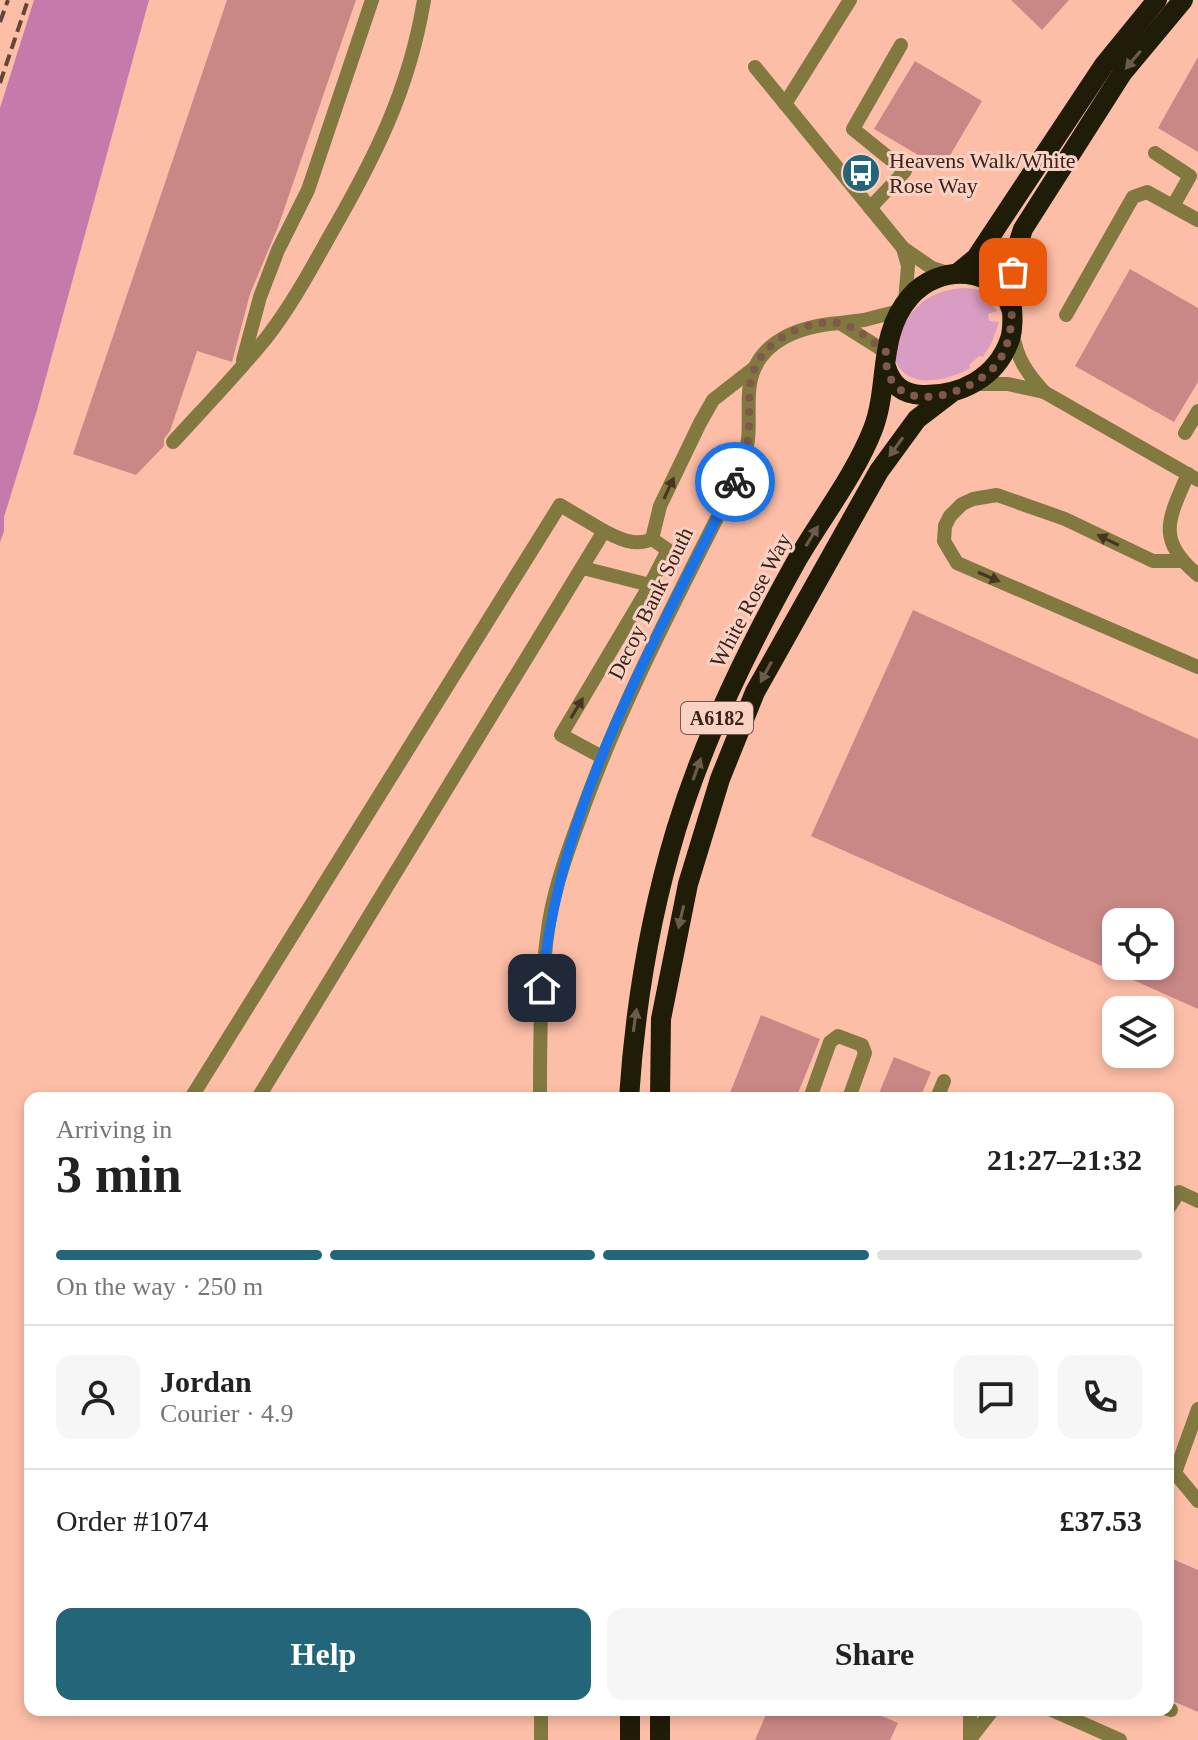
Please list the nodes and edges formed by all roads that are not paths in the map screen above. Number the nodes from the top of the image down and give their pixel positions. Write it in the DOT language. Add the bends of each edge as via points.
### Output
graph roads {
  1 [pos="372,0"];
  2 [pos="424,0"];
  3 [pos="850,0"];
  4 [pos="1157,0"];
  5 [pos="1183,0"];
  6 [pos="901,45"];
  7 [pos="755,67"];
  8 [pos="785,104"];
  9 [pos="1155,153"];
  10 [pos="1194,178"];
  11 [pos="1168,204"];
  12 [pos="870,208"];
  13 [pos="1198,220"];
  14 [pos="903,248"];
  15 [pos="955,273"];
  16 [pos="902,307"];
  17 [pos="1066,315"];
  18 [pos="1012,320"];
  19 [pos="840,323"];
  20 [pos="886,359"];
  21 [pos="242,366"];
  22 [pos="754,368"];
  23 [pos="973,384"];
  24 [pos="1044,392"];
  25 [pos="951,393"];
  26 [pos="1198,411"];
  27 [pos="1185,433"];
  28 [pos="173,442"];
  29 [pos="1193,477"];
  30 [pos="604,531"];
  31 [pos="652,539"];
  32 [pos="1181,561"];
  33 [pos="583,568"];
  34 [pos="1198,575"];
  35 [pos="650,585"];
  36 [pos="1198,667"];
  37 [pos="602,757"];
  38 [pos="944,1081"];
  39 [pos="195,1092"];
  40 [pos="262,1092"];
  41 [pos="540,1092"];
  42 [pos="629,1092"];
  43 [pos="660,1092"];
  44 [pos="812,1092"];
  45 [pos="851,1092"];
  46 [pos="939,1092"];
  47 [pos="1174,1200"];
  48 [pos="1198,1201"];
  49 [pos="1198,1409"];
  50 [pos="1198,1501"];
  51 [pos="541,1716"];
  52 [pos="630,1716"];
  53 [pos="660,1716"];
  54 [pos="970,1716"];
  55 [pos="987,1716"];
  56 [pos="1066,1716"];
  57 [pos="970,1739"];
  58 [pos="541,1740"];
  59 [pos="630,1740"];
  60 [pos="660,1740"];
  61 [pos="1120,1740"];
  1 -- 21 [label="street" via="308,190 260,297"];
  2 -- 21 [label="street" via="408,71 370,166 299,290"];
  3 -- 8 [label="street"];
  4 -- 15 [label="highway" via="1104,65 976,258"];
  5 -- 18 [label="highway, one-way" via="1123,72 1023,229 1014,254"];
  6 -- 12 [label="street" via="853,129 905,171"];
  7 -- 8 [label="street"];
  8 -- 12 [label="street"];
  9 -- 10 [label="street"];
  10 -- 11 [label="street"];
  11 -- 13 [label="street"];
  11 -- 17 [label="street" via="1147,192 1133,197"];
  12 -- 14 [label="street"];
  14 -- 15 [label="street" via="932,268"];
  14 -- 16 [label="street" via="908,266"];
  15 -- 16 [label="highway" via="921,287"];
  15 -- 18 [label="highway" via="991,281 1002,290"];
  16 -- 19 [label="street"];
  16 -- 20 [label="highway, White Rose Way" via="890,329"];
  18 -- 23 [label="highway" via="1010,339 997,364"];
  18 -- 24 [label="street" via="1017,355"];
  19 -- 20 [label="street"];
  19 -- 22 [label="street" via="796,331 779,340"];
  20 -- 25 [label="highway" via="890,380 898,388 913,395"];
  42 -- 20 [label="highway, White Rose Way / A6182, one-way" via="648,933 695,773 731,685 868,440 879,412"];
  21 -- 28 [label="street"];
  31 -- 22 [label="street, one-way" via="660,506 713,400"];
  22 -- 37 [label="street, Decoy Bank South" via="748,438 735,482"];
  23 -- 24 [label="street"];
  23 -- 25 [label="highway"];
  24 -- 29 [label="street"];
  25 -- 43 [label="highway, A6182, one-way" via="917,419 879,471 749,707 703,829 675,943 661,1019"];
  26 -- 27 [label="street"];
  29 -- 32 [label="street" via="1169,517 1168,530"];
  30 -- 31 [label="street" via="633,543"];
  30 -- 33 [label="street"];
  30 -- 39 [label="street" via="560,505"];
  31 -- 35 [label="street" via="668,550"];
  32 -- 34 [label="street"];
  32 -- 36 [label="street, one-way" via="1153,561 1065,519 997,495 962,504 945,526 944,541 957,563"];
  33 -- 35 [label="street"];
  33 -- 40 [label="street"];
  37 -- 35 [label="street, one-way" via="561,735"];
  37 -- 41 [label="street, Decoy Bank South" via="550,920 540,1014"];
  38 -- 46 [label="street"];
  44 -- 45 [label="street" via="830,1042 838,1036 862,1045 865,1053"];
  47 -- 48 [label="street" via="1179,1192"];
  49 -- 50 [label="street" via="1175,1473"];
  51 -- 58 [label="street"];
  52 -- 59 [label="highway"];
  53 -- 60 [label="highway"];
  54 -- 57 [label="street"];
  55 -- 57 [label="street"];
  56 -- 61 [label="street"];
}
